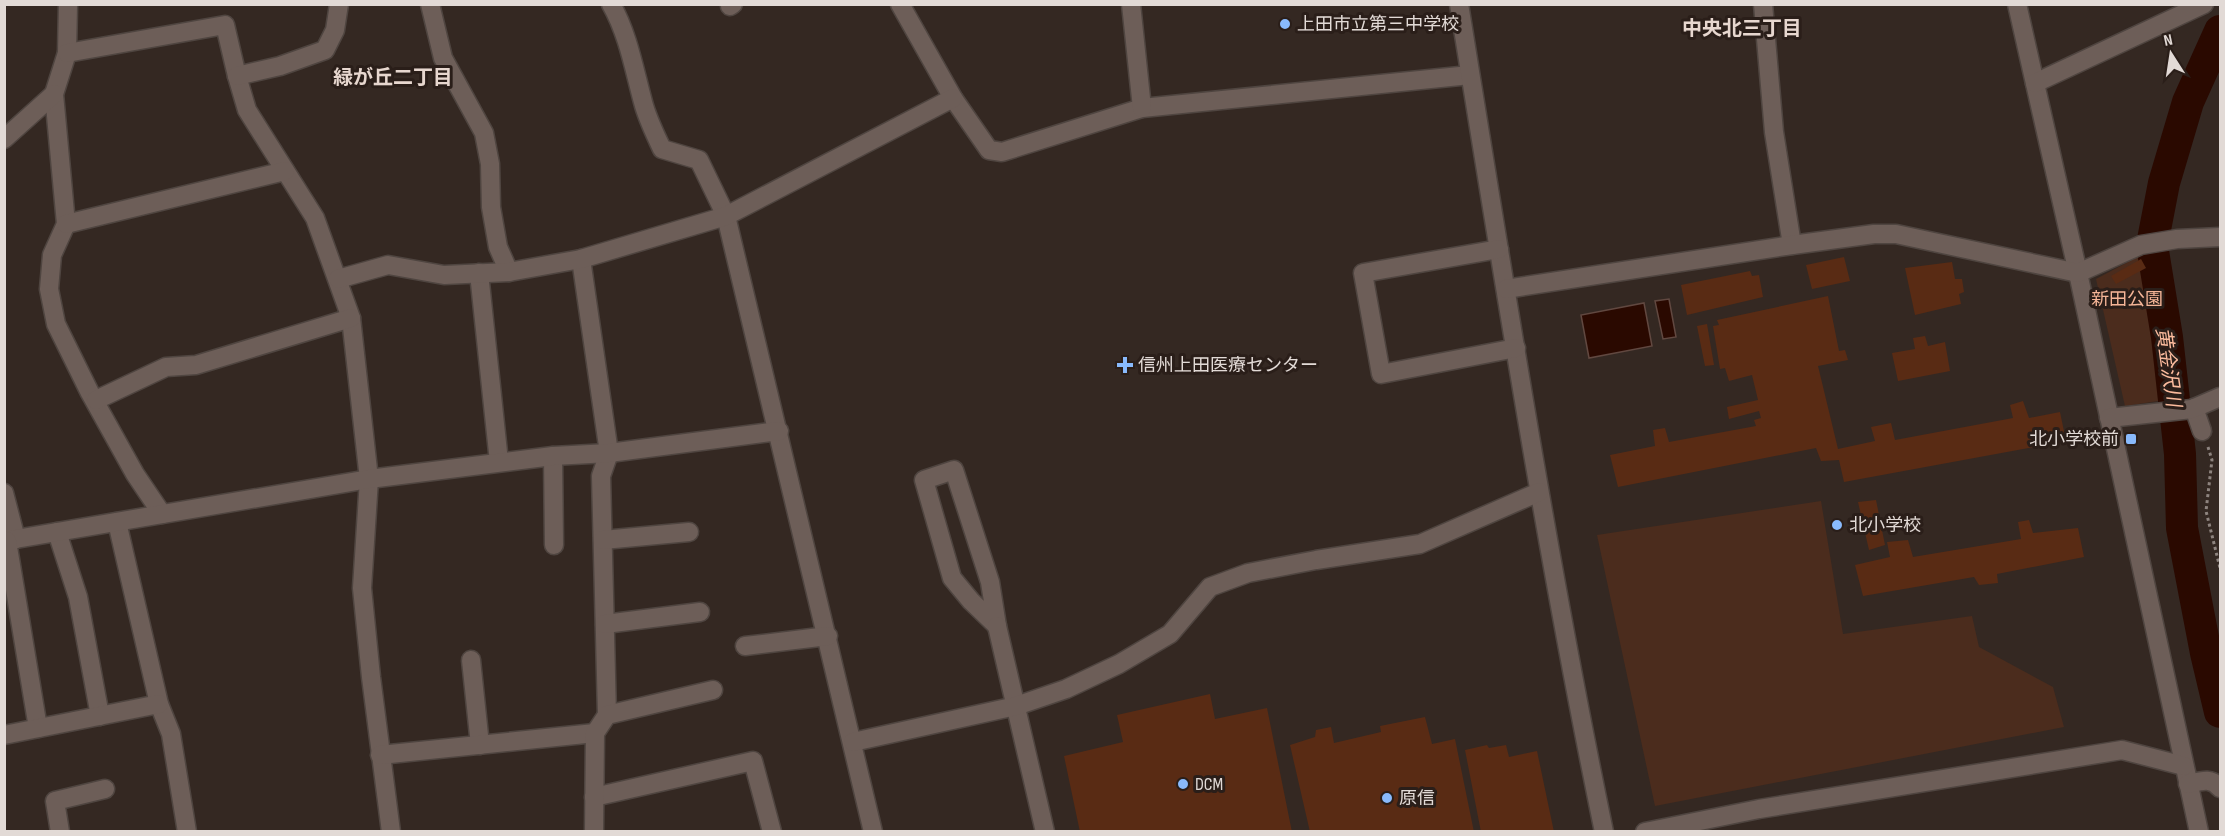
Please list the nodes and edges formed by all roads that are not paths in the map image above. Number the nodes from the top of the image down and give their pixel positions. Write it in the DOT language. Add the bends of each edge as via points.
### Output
graph roads {
  1 [pos="68,4"];
  2 [pos="339,4"];
  3 [pos="430,4"];
  4 [pos="611,4"];
  5 [pos="900,4"];
  6 [pos="1131,4"];
  7 [pos="1459,4"];
  8 [pos="1763,4"];
  9 [pos="2017,4"];
  10 [pos="2204,4"];
  11 [pos="67,53"];
  12 [pos="1470,75"];
  13 [pos="237,76"];
  14 [pos="2035,83"];
  15 [pos="54,94"];
  16 [pos="952,98"];
  17 [pos="1142,108"];
  18 [pos="4,139"];
  19 [pos="285,171"];
  20 [pos="726,216"];
  21 [pos="66,224"];
  22 [pos="2220,237"];
  23 [pos="1792,245"];
  24 [pos="1499,249"];
  25 [pos="581,259"];
  26 [pos="509,272"];
  27 [pos="479,273"];
  28 [pos="2078,273"];
  29 [pos="338,279"];
  30 [pos="1506,290"];
  31 [pos="351,318"];
  32 [pos="1516,348"];
  33 [pos="2220,397"];
  34 [pos="96,400"];
  35 [pos="2193,408"];
  36 [pos="2109,418"];
  37 [pos="779,432"];
  38 [pos="2202,432"];
  39 [pos="609,453"];
  40 [pos="553,456"];
  41 [pos="499,462"];
  42 [pos="369,478"];
  43 [pos="1539,492"];
  44 [pos="4,493"];
  45 [pos="162,514"];
  46 [pos="117,522"];
  47 [pos="57,532"];
  48 [pos="689,532"];
  49 [pos="9,540"];
  50 [pos="603,540"];
  51 [pos="554,545"];
  52 [pos="700,612"];
  53 [pos="605,624"];
  54 [pos="997,626"];
  55 [pos="828,636"];
  56 [pos="744,646"];
  57 [pos="471,660"];
  58 [pos="713,690"];
  59 [pos="159,704"];
  60 [pos="1016,706"];
  61 [pos="607,715"];
  62 [pos="100,716"];
  63 [pos="38,728"];
  64 [pos="595,732"];
  65 [pos="4,735"];
  66 [pos="853,742"];
  67 [pos="480,745"];
  68 [pos="380,755"];
  69 [pos="2186,775"];
  70 [pos="2220,788"];
  71 [pos="105,789"];
  72 [pos="594,797"];
  73 [pos="60,831"];
  74 [pos="187,831"];
  75 [pos="391,831"];
  76 [pos="594,831"];
  77 [pos="772,831"];
  78 [pos="873,831"];
  79 [pos="1045,831"];
  80 [pos="1604,831"];
  81 [pos="1645,831"];
  82 [pos="2199,831"];
  1 -- 11 [label="street"];
  2 -- 13 [label="street" via="335,30 325,50"];
  3 -- 26 [label="street" via="443,58 484,133 498,247"];
  4 -- 20 [label="street" via="662,149 699,160"];
  5 -- 16 [label="street"];
  6 -- 17 [label="street"];
  7 -- 12 [label="street"];
  8 -- 23 [label="street" via="1774,132"];
  9 -- 14 [label="street"];
  10 -- 14 [label="street"];
  11 -- 13 [label="street" via="225,25"];
  11 -- 15 [label="street"];
  12 -- 17 [label="street"];
  12 -- 24 [label="street"];
  13 -- 19 [label="street" via="247,110"];
  14 -- 28 [label="street"];
  15 -- 18 [label="street"];
  15 -- 21 [label="street"];
  16 -- 17 [label="street" via="989,150 1002,152"];
  16 -- 20 [label="street"];
  19 -- 21 [label="street"];
  19 -- 29 [label="street" via="315,218"];
  20 -- 25 [label="street"];
  20 -- 37 [label="street"];
  21 -- 34 [label="street" via="52,255 49,289 56,324"];
  22 -- 28 [label="street" via="2140,245"];
  23 -- 28 [label="street" via="1896,234"];
  23 -- 30 [label="street"];
  24 -- 30 [label="street"];
  24 -- 32 [label="street" via="1363,273 1381,374"];
  25 -- 26 [label="street"];
  25 -- 39 [label="street"];
  26 -- 27 [label="street"];
  27 -- 29 [label="street" via="444,275 388,266"];
  27 -- 41 [label="street"];
  28 -- 36 [label="street"];
  29 -- 31 [label="street"];
  30 -- 32 [label="street"];
  31 -- 34 [label="street" via="196,365 166,367"];
  31 -- 42 [label="street"];
  32 -- 43 [label="street"];
  33 -- 35 [label="street"];
  34 -- 45 [label="street" via="135,474"];
  35 -- 36 [label="street"];
  35 -- 38 [label="street"];
  36 -- 69 [label="street"];
  37 -- 39 [label="street"];
  37 -- 55 [label="street"];
  39 -- 40 [label="street"];
  39 -- 50 [label="street" via="602,476"];
  40 -- 41 [label="street"];
  40 -- 51 [label="street"];
  41 -- 42 [label="street"];
  42 -- 45 [label="street"];
  42 -- 68 [label="street" via="362,588"];
  43 -- 60 [label="street" via="1420,544 1248,573 1210,587 1170,634 1066,689"];
  43 -- 80 [label="street"];
  44 -- 49 [label="street"];
  45 -- 46 [label="street"];
  46 -- 47 [label="street"];
  46 -- 59 [label="street"];
  47 -- 49 [label="street"];
  47 -- 62 [label="street" via="78,597"];
  48 -- 50 [label="street"];
  49 -- 63 [label="street"];
  50 -- 53 [label="street"];
  52 -- 53 [label="street"];
  53 -- 61 [label="street"];
  54 -- 54 [label="street" via="952,578 924,480 954,470 990,582"];
  54 -- 60 [label="street"];
  55 -- 56 [label="street"];
  55 -- 66 [label="street"];
  57 -- 67 [label="street"];
  58 -- 61 [label="street"];
  59 -- 62 [label="street"];
  59 -- 74 [label="street" via="171,734"];
  60 -- 66 [label="street"];
  60 -- 79 [label="street"];
  61 -- 64 [label="street"];
  62 -- 63 [label="street"];
  63 -- 65 [label="street"];
  64 -- 67 [label="street"];
  64 -- 72 [label="street"];
  66 -- 78 [label="street"];
  67 -- 68 [label="street"];
  68 -- 75 [label="street"];
  69 -- 70 [label="street" via="2218,784"];
  69 -- 81 [label="street" via="2122,750"];
  69 -- 82 [label="street"];
  71 -- 73 [label="street" via="56,801"];
  72 -- 76 [label="street"];
  72 -- 77 [label="street" via="753,761"];
}
